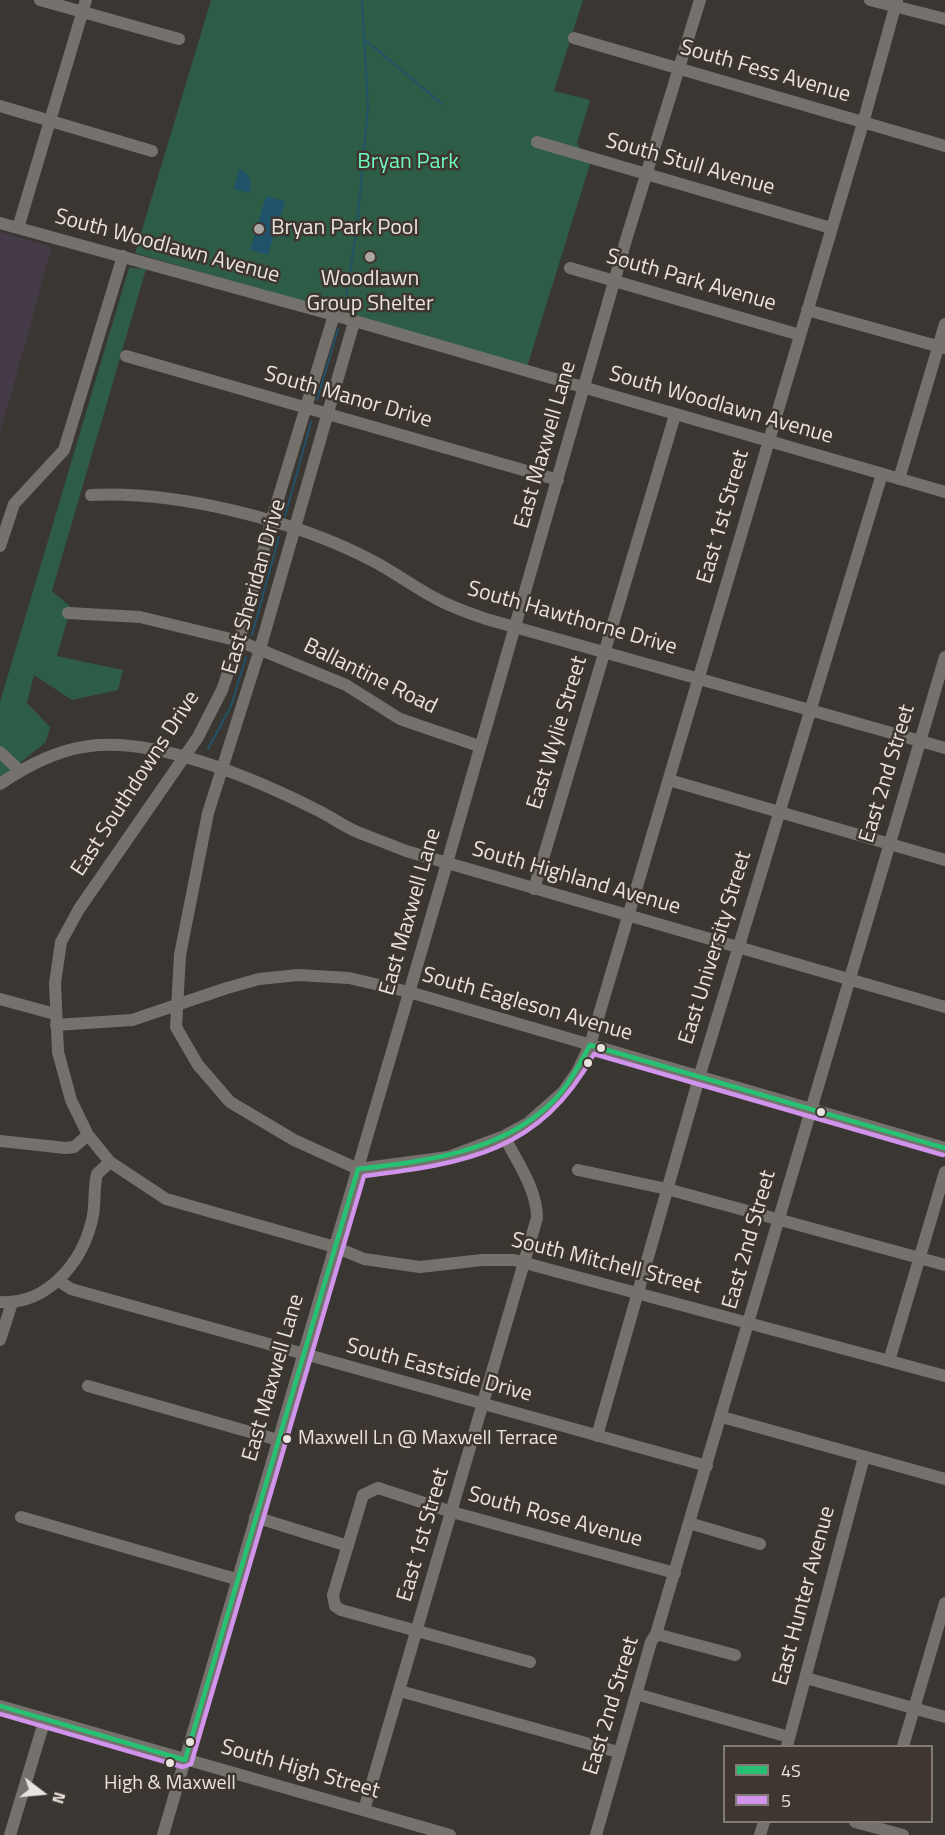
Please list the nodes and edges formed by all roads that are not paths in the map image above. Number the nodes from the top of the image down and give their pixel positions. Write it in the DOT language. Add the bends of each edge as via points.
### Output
graph roads {
  1 [pos="40,0"];
  2 [pos="86,0"];
  3 [pos="700,0"];
  4 [pos="870,0"];
  5 [pos="897,3"];
  6 [pos="82,13"];
  7 [pos="945,19"];
  8 [pos="574,38"];
  9 [pos="179,39"];
  10 [pos="680,69"];
  11 [pos="0,106"];
  12 [pos="51,121"];
  13 [pos="863,123"];
  14 [pos="537,142"];
  15 [pos="945,146"];
  16 [pos="152,152"];
  17 [pos="648,174"];
  18 [pos="0,223"];
  19 [pos="18,228"];
  20 [pos="831,228"];
  21 [pos="123,256"];
  22 [pos="570,268"];
  23 [pos="615,280"];
  24 [pos="807,310"];
  25 [pos="334,315"];
  26 [pos="354,322"];
  27 [pos="945,324"];
  28 [pos="800,335"];
  29 [pos="942,348"];
  30 [pos="126,357"];
  31 [pos="584,388"];
  32 [pos="306,408"];
  33 [pos="327,415"];
  34 [pos="675,415"];
  35 [pos="768,442"];
  36 [pos="882,474"];
  37 [pos="899,479"];
  38 [pos="558,480"];
  39 [pos="945,492"];
  40 [pos="91,495"];
  41 [pos="271,522"];
  42 [pos="295,530"];
  43 [pos="0,546"];
  44 [pos="68,613"];
  45 [pos="516,626"];
  46 [pos="239,642"];
  47 [pos="260,650"];
  48 [pos="605,650"];
  49 [pos="945,657"];
  50 [pos="699,678"];
  51 [pos="810,710"];
  52 [pos="920,741"];
  53 [pos="478,746"];
  54 [pos="945,748"];
  55 [pos="0,752"];
  56 [pos="184,757"];
  57 [pos="220,769"];
  58 [pos="20,771"];
  59 [pos="669,780"];
  60 [pos="0,784"];
  61 [pos="780,810"];
  62 [pos="890,844"];
  63 [pos="945,860"];
  64 [pos="447,863"];
  65 [pos="534,889"];
  66 [pos="627,916"];
  67 [pos="737,948"];
  68 [pos="849,980"];
  69 [pos="410,992"];
  70 [pos="0,999"];
  71 [pos="176,1005"];
  72 [pos="945,1007"];
  73 [pos="56,1020"];
  74 [pos="590,1045"];
  75 [pos="699,1077"];
  76 [pos="811,1110"];
  77 [pos="88,1136"];
  78 [pos="504,1136"];
  79 [pos="0,1141"];
  80 [pos="945,1148"];
  81 [pos="110,1162"];
  82 [pos="358,1169"];
  83 [pos="578,1170"];
  84 [pos="945,1172"];
  85 [pos="667,1189"];
  86 [pos="777,1219"];
  87 [pos="334,1247"];
  88 [pos="920,1258"];
  89 [pos="525,1262"];
  90 [pos="945,1265"];
  91 [pos="59,1281"];
  92 [pos="637,1292"];
  93 [pos="6,1302"];
  94 [pos="749,1322"];
  95 [pos="0,1340"];
  96 [pos="303,1355"];
  97 [pos="889,1361"];
  98 [pos="945,1376"];
  99 [pos="87,1386"];
  100 [pos="484,1404"];
  101 [pos="722,1417"];
  102 [pos="597,1436"];
  103 [pos="278,1440"];
  104 [pos="864,1457"];
  105 [pos="707,1466"];
  106 [pos="945,1479"];
  107 [pos="452,1512"];
  108 [pos="21,1516"];
  109 [pos="255,1517"];
  110 [pos="689,1523"];
  111 [pos="760,1544"];
  112 [pos="348,1546"];
  113 [pos="675,1573"];
  114 [pos="236,1579"];
  115 [pos="945,1603"];
  116 [pos="418,1631"];
  117 [pos="657,1634"];
  118 [pos="735,1655"];
  119 [pos="530,1662"];
  120 [pos="807,1678"];
  121 [pos="400,1691"];
  122 [pos="636,1694"];
  123 [pos="0,1706"];
  124 [pos="914,1708"];
  125 [pos="945,1717"];
  126 [pos="45,1719"];
  127 [pos="788,1742"];
  128 [pos="903,1745"];
  129 [pos="618,1752"];
  130 [pos="185,1760"];
  131 [pos="364,1810"];
  132 [pos="862,1823"];
  133 [pos="881,1828"];
  134 [pos="10,1835"];
  135 [pos="163,1835"];
  136 [pos="450,1835"];
  137 [pos="596,1835"];
  138 [pos="903,1835"];
  1 -- 6 [label="street"];
  2 -- 6 [label="street"];
  3 -- 10 [label="street, East Maxwell Lane"];
  4 -- 5 [label="street"];
  5 -- 7 [label="street"];
  5 -- 13 [label="street, East 1st Street"];
  6 -- 9 [label="street"];
  6 -- 12 [label="street"];
  8 -- 10 [label="street, South Fess Avenue"];
  10 -- 13 [label="street, South Fess Avenue"];
  10 -- 17 [label="street, East Maxwell Lane"];
  11 -- 12 [label="street"];
  12 -- 16 [label="street"];
  12 -- 19 [label="street"];
  13 -- 15 [label="street, South Fess Avenue"];
  13 -- 20 [label="street, East 1st Street"];
  14 -- 17 [label="street, South Stull Avenue"];
  17 -- 20 [label="street, South Stull Avenue"];
  17 -- 23 [label="street, East Maxwell Lane"];
  18 -- 19 [label="street, South Woodlawn Avenue"];
  19 -- 21 [label="street, South Woodlawn Avenue"];
  20 -- 24 [label="street, East 1st Street"];
  21 -- 25 [label="street, South Woodlawn Avenue"];
  21 -- 43 [label="street" via="64,450 14,504"];
  22 -- 23 [label="street, South Park Avenue"];
  23 -- 28 [label="street, South Park Avenue"];
  23 -- 31 [label="street, East Maxwell Lane"];
  24 -- 28 [label="street, East 1st Street"];
  24 -- 29 [label="street, South Park Avenue"];
  25 -- 26 [label="street, South Woodlawn Avenue"];
  25 -- 32 [label="street, East Southdowns Drive"];
  26 -- 31 [label="street, South Woodlawn Avenue"];
  26 -- 33 [label="street, East Sheridan Drive"];
  27 -- 29 [label="street"];
  28 -- 35 [label="street, East 1st Street"];
  29 -- 37 [label="street"];
  30 -- 32 [label="street, South Manor Drive"];
  31 -- 34 [label="street, South Woodlawn Avenue"];
  31 -- 38 [label="street, East Maxwell Lane"];
  32 -- 33 [label="street, South Manor Drive"];
  32 -- 41 [label="street, East Southdowns Drive"];
  33 -- 38 [label="street, South Manor Drive"];
  33 -- 42 [label="street, East Sheridan Drive"];
  34 -- 35 [label="street, South Woodlawn Avenue"];
  34 -- 48 [label="street, East Wylie Street"];
  35 -- 36 [label="street, South Woodlawn Avenue"];
  35 -- 50 [label="street, East 1st Street"];
  36 -- 37 [label="street, South Woodlawn Avenue"];
  36 -- 51 [label="street, East University Street"];
  37 -- 39 [label="street, South Woodlawn Avenue"];
  38 -- 45 [label="street, East Maxwell Lane"];
  40 -- 41 [label="street, South Hawthorne Drive" via="180,500"];
  41 -- 42 [label="street, South Hawthorne Drive"];
  41 -- 46 [label="street, East Southdowns Drive"];
  42 -- 45 [label="street, South Hawthorne Drive" via="374,561 456,608"];
  42 -- 47 [label="street, East Sheridan Drive"];
  44 -- 46 [label="street, Ballantine Road" via="146,618"];
  45 -- 48 [label="street, South Hawthorne Drive"];
  45 -- 53 [label="street, East Maxwell Lane"];
  46 -- 47 [label="street, Ballantine Road"];
  46 -- 56 [label="street, East Southdowns Drive" via="217,701"];
  47 -- 53 [label="street, Ballantine Road" via="346,685 400,719"];
  47 -- 57 [label="street, East Sheridan Drive"];
  48 -- 50 [label="street, South Hawthorne Drive"];
  48 -- 65 [label="street, East Wylie Street"];
  49 -- 52 [label="street, East 2nd Street"];
  50 -- 51 [label="street, South Hawthorne Drive"];
  50 -- 59 [label="street, East 1st Street"];
  51 -- 52 [label="street, South Hawthorne Drive"];
  51 -- 61 [label="street, East University Street"];
  52 -- 54 [label="street, South Hawthorne Drive"];
  52 -- 62 [label="street, East 2nd Street"];
  53 -- 64 [label="street, East Maxwell Lane"];
  55 -- 58 [label="street"];
  56 -- 57 [label="street, South Highland Avenue"];
  56 -- 58 [label="street, South Highland Avenue" via="105,744 50,755"];
  56 -- 73 [label="street, East Southdowns Drive" via="64,933 57,964"];
  57 -- 64 [label="street, South Highland Avenue" via="273,789 353,830"];
  57 -- 71 [label="street, East Sheridan Drive" via="193,884"];
  58 -- 60 [label="street, South Highland Avenue"];
  59 -- 61 [label="street"];
  59 -- 66 [label="street, East 1st Street"];
  61 -- 62 [label="street"];
  61 -- 67 [label="street, East University Street"];
  62 -- 63 [label="street"];
  62 -- 68 [label="street, East 2nd Street"];
  64 -- 65 [label="street, South Highland Avenue"];
  64 -- 69 [label="street, East Maxwell Lane"];
  65 -- 66 [label="street, South Highland Avenue"];
  66 -- 67 [label="street, South Highland Avenue"];
  66 -- 74 [label="street, East 1st Street"];
  67 -- 68 [label="street, South Highland Avenue"];
  67 -- 75 [label="street, East University Street"];
  68 -- 72 [label="street, South Highland Avenue"];
  68 -- 76 [label="street, East 2nd Street"];
  69 -- 71 [label="street, South Eagleson Avenue" via="349,978 298,975 259,980"];
  69 -- 74 [label="street, South Eagleson Avenue"];
  69 -- 82 [label="street, East Maxwell Lane"];
  70 -- 73 [label="street, South Eagleson Avenue"];
  71 -- 73 [label="street, South Eagleson Avenue" via="132,1020"];
  71 -- 82 [label="street, East Sheridan Drive" via="176,1027 184,1046 225,1097 294,1140"];
  73 -- 77 [label="street, East Southdowns Drive" via="58,1052 67,1088"];
  74 -- 75 [label="street, South Eagleson Avenue"];
  74 -- 78 [label="street, East 1st Street" via="563,1092 542,1112"];
  75 -- 76 [label="street, South Eagleson Avenue"];
  75 -- 85 [label="street, East University Street"];
  76 -- 80 [label="street, South Eagleson Avenue"];
  76 -- 86 [label="street, East 2nd Street"];
  77 -- 79 [label="street" via="66,1148"];
  77 -- 81 [label="street, South Mitchell Street"];
  78 -- 82 [label="street, East 1st Street" via="448,1157"];
  78 -- 89 [label="street, East 1st Street" via="537,1203"];
  81 -- 87 [label="street, South Mitchell Street" via="166,1199"];
  81 -- 91 [label="street" via="97,1174 89,1232"];
  82 -- 87 [label="street, East Maxwell Lane"];
  83 -- 85 [label="street"];
  84 -- 88 [label="street"];
  85 -- 86 [label="street"];
  85 -- 92 [label="street, East University Street"];
  86 -- 88 [label="street"];
  86 -- 94 [label="street, East 2nd Street"];
  87 -- 89 [label="street, South Mitchell Street" via="364,1259 408,1266 493,1259"];
  87 -- 96 [label="street, East Maxwell Lane"];
  88 -- 90 [label="street"];
  88 -- 97 [label="street"];
  89 -- 92 [label="street, South Mitchell Street"];
  89 -- 100 [label="street, East 1st Street"];
  91 -- 93 [label="street" via="37,1296"];
  91 -- 96 [label="street, South Eastside Drive" via="71,1289"];
  92 -- 94 [label="street, South Mitchell Street"];
  92 -- 102 [label="street, East University Street"];
  93 -- 95 [label="street"];
  94 -- 97 [label="street, South Mitchell Street"];
  94 -- 101 [label="street, East 2nd Street"];
  96 -- 100 [label="street, South Eastside Drive"];
  96 -- 103 [label="street, East Maxwell Lane"];
  97 -- 98 [label="street, South Mitchell Street"];
  99 -- 103 [label="street"];
  100 -- 102 [label="street, South Eastside Drive"];
  100 -- 107 [label="street, East 1st Street"];
  101 -- 104 [label="street"];
  101 -- 105 [label="street, East 2nd Street"];
  102 -- 105 [label="street, South Eastside Drive"];
  103 -- 109 [label="street, East Maxwell Lane"];
  104 -- 106 [label="street"];
  104 -- 120 [label="street, East Hunter Avenue"];
  105 -- 110 [label="street, East 2nd Street"];
  107 -- 112 [label="street, South Rose Avenue" via="375,1488 361,1499"];
  107 -- 113 [label="street, South Rose Avenue"];
  107 -- 116 [label="street, East 1st Street"];
  108 -- 114 [label="street"];
  109 -- 112 [label="street"];
  109 -- 114 [label="street, East Maxwell Lane"];
  110 -- 111 [label="street"];
  110 -- 113 [label="street, East 2nd Street"];
  112 -- 116 [label="street" via="333,1595 335,1606"];
  113 -- 117 [label="street, East 2nd Street"];
  114 -- 130 [label="street, East Maxwell Lane"];
  115 -- 124 [label="street"];
  116 -- 119 [label="street"];
  116 -- 121 [label="street, East 1st Street"];
  117 -- 118 [label="street"];
  117 -- 122 [label="street, East 2nd Street" via="651,1642"];
  120 -- 124 [label="street"];
  120 -- 127 [label="street, East Hunter Avenue"];
  121 -- 129 [label="street"];
  121 -- 131 [label="street, East 1st Street"];
  122 -- 127 [label="street"];
  122 -- 129 [label="street, East 2nd Street"];
  123 -- 126 [label="street, South High Street"];
  124 -- 125 [label="street"];
  124 -- 128 [label="street"];
  126 -- 130 [label="street, South High Street"];
  126 -- 134 [label="street"];
  129 -- 137 [label="street, East 2nd Street"];
  130 -- 131 [label="street, South High Street"];
  130 -- 135 [label="street, East Maxwell Lane"];
  131 -- 136 [label="street, South High Street"];
  132 -- 133 [label="street"];
  133 -- 138 [label="street"];
}
